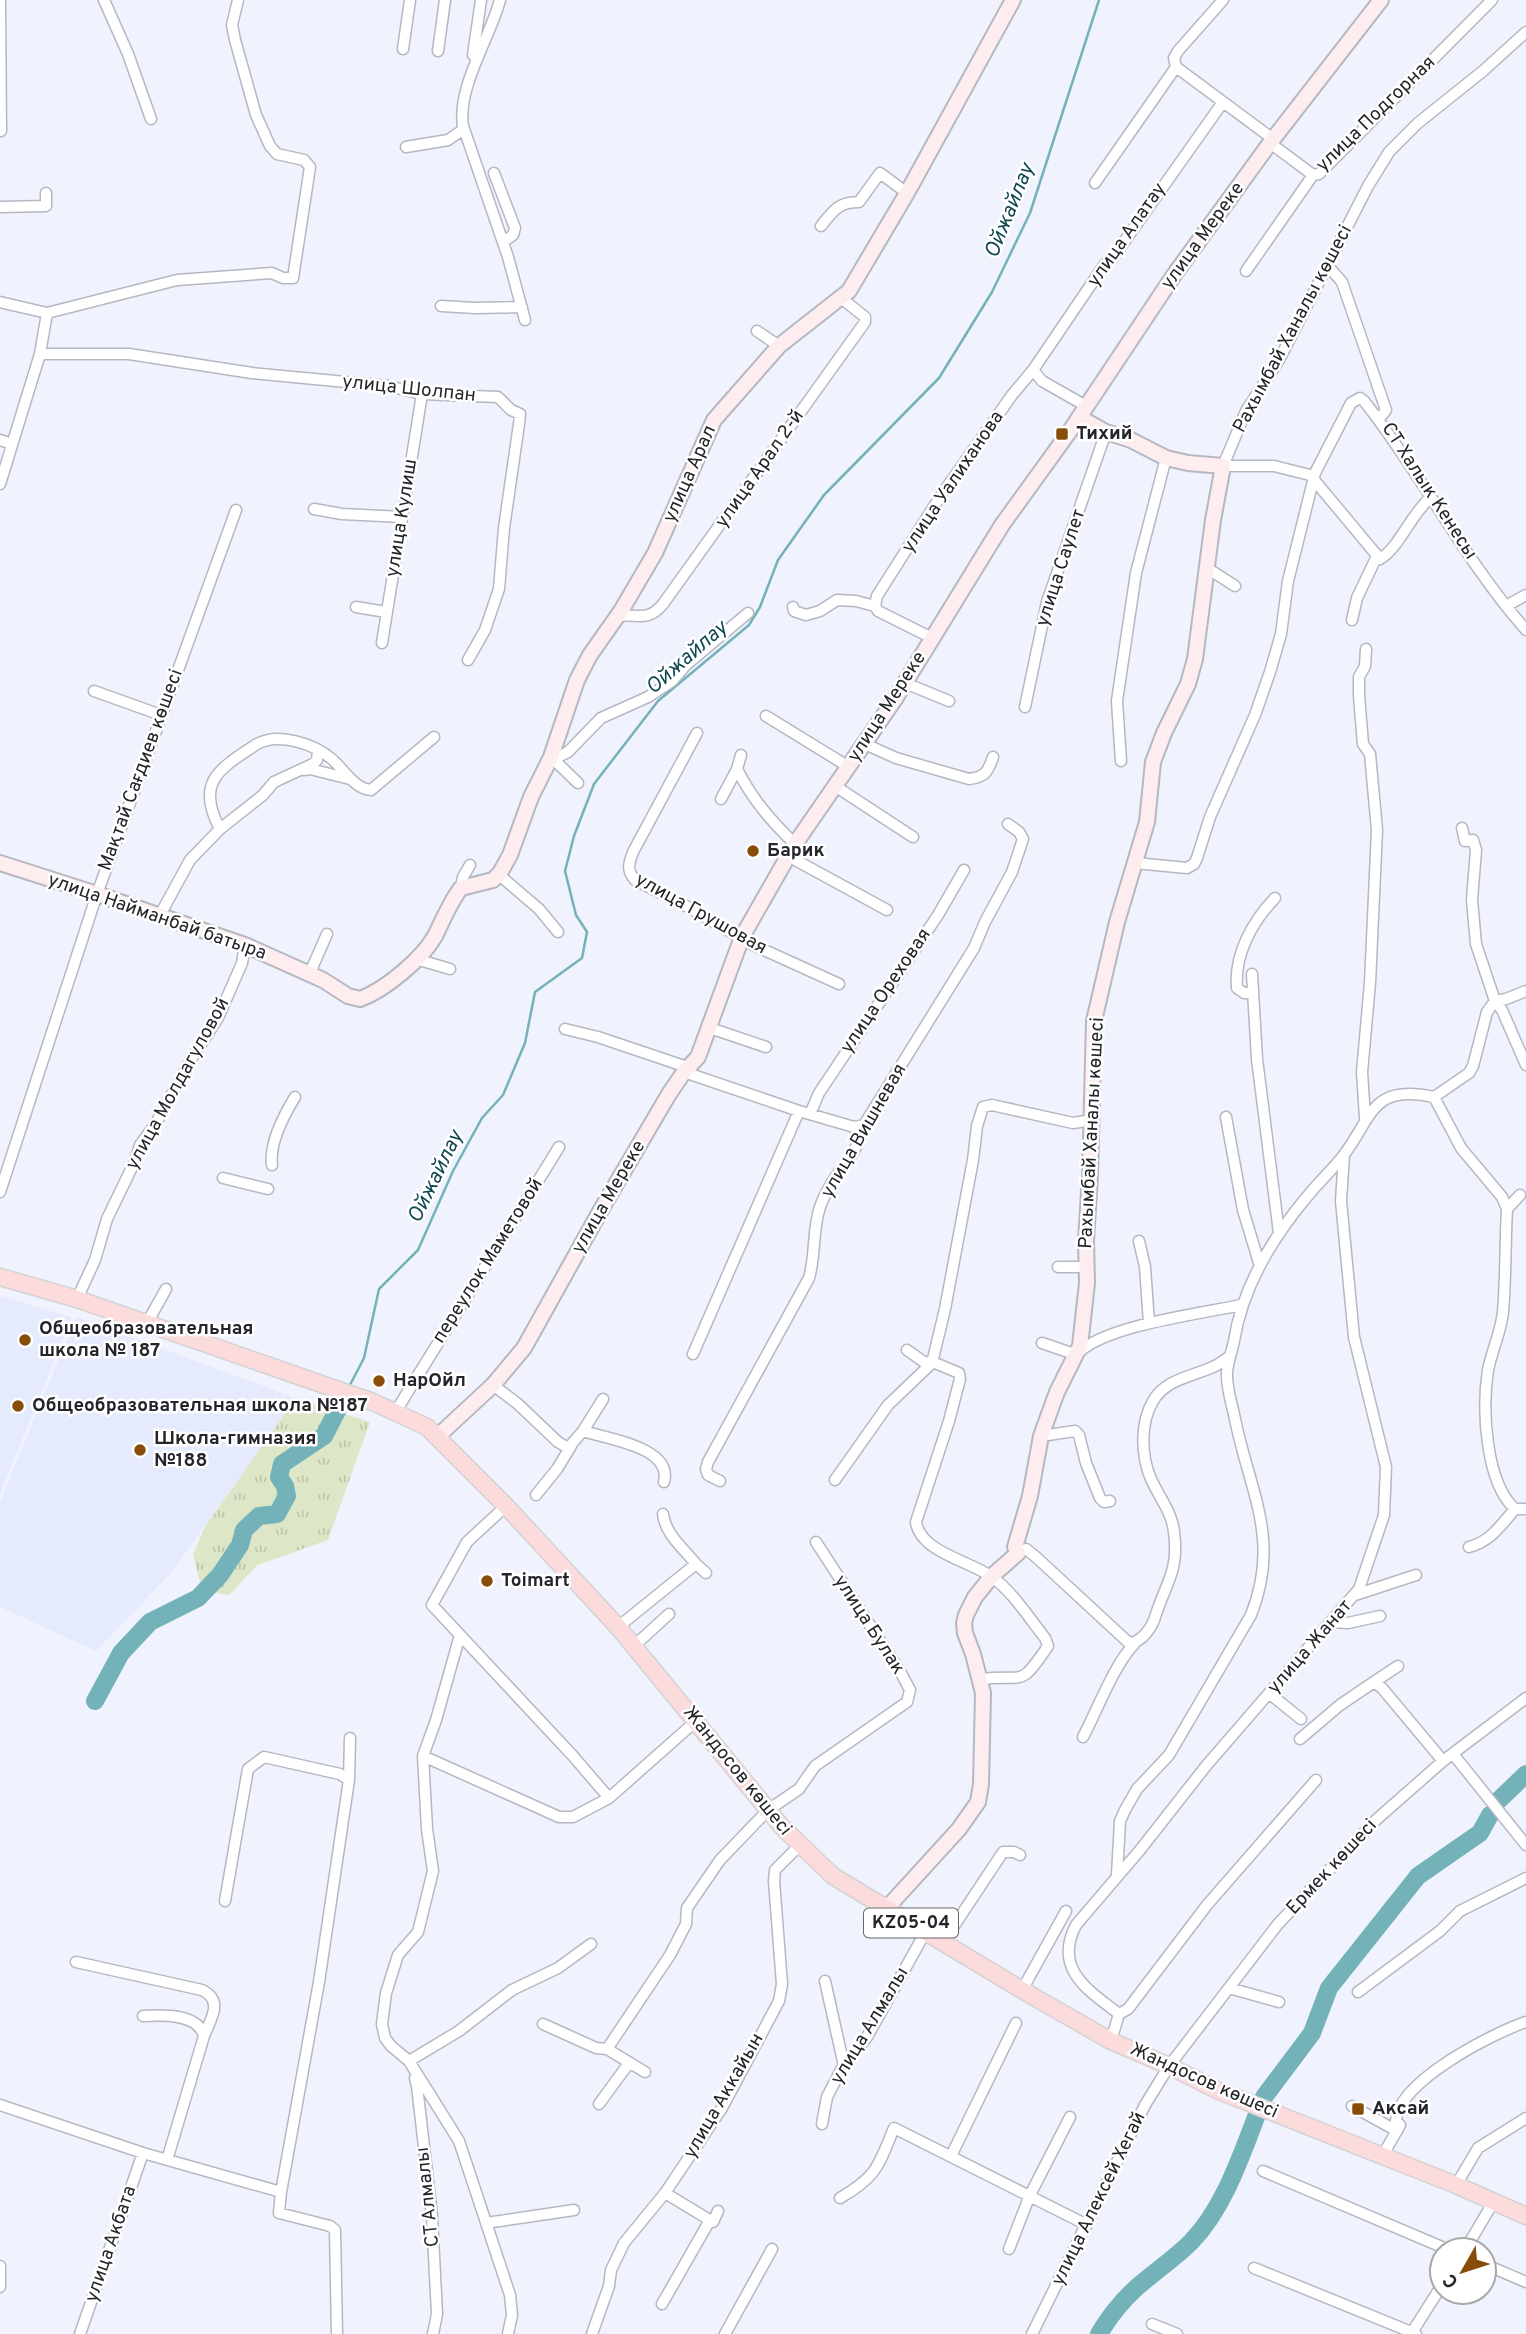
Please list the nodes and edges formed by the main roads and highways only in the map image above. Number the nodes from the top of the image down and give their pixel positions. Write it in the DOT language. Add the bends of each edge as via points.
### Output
graph roads {
  1 [pos="0,1277"];
  2 [pos="1526,2216"];
  1 -- 2 [label="main road, Жандосов көшесі / KZ05-04" via="77,1299 396,1411 427,1427 618,1627 799,1846 833,1876 1111,2041 1219,2091"];
}
